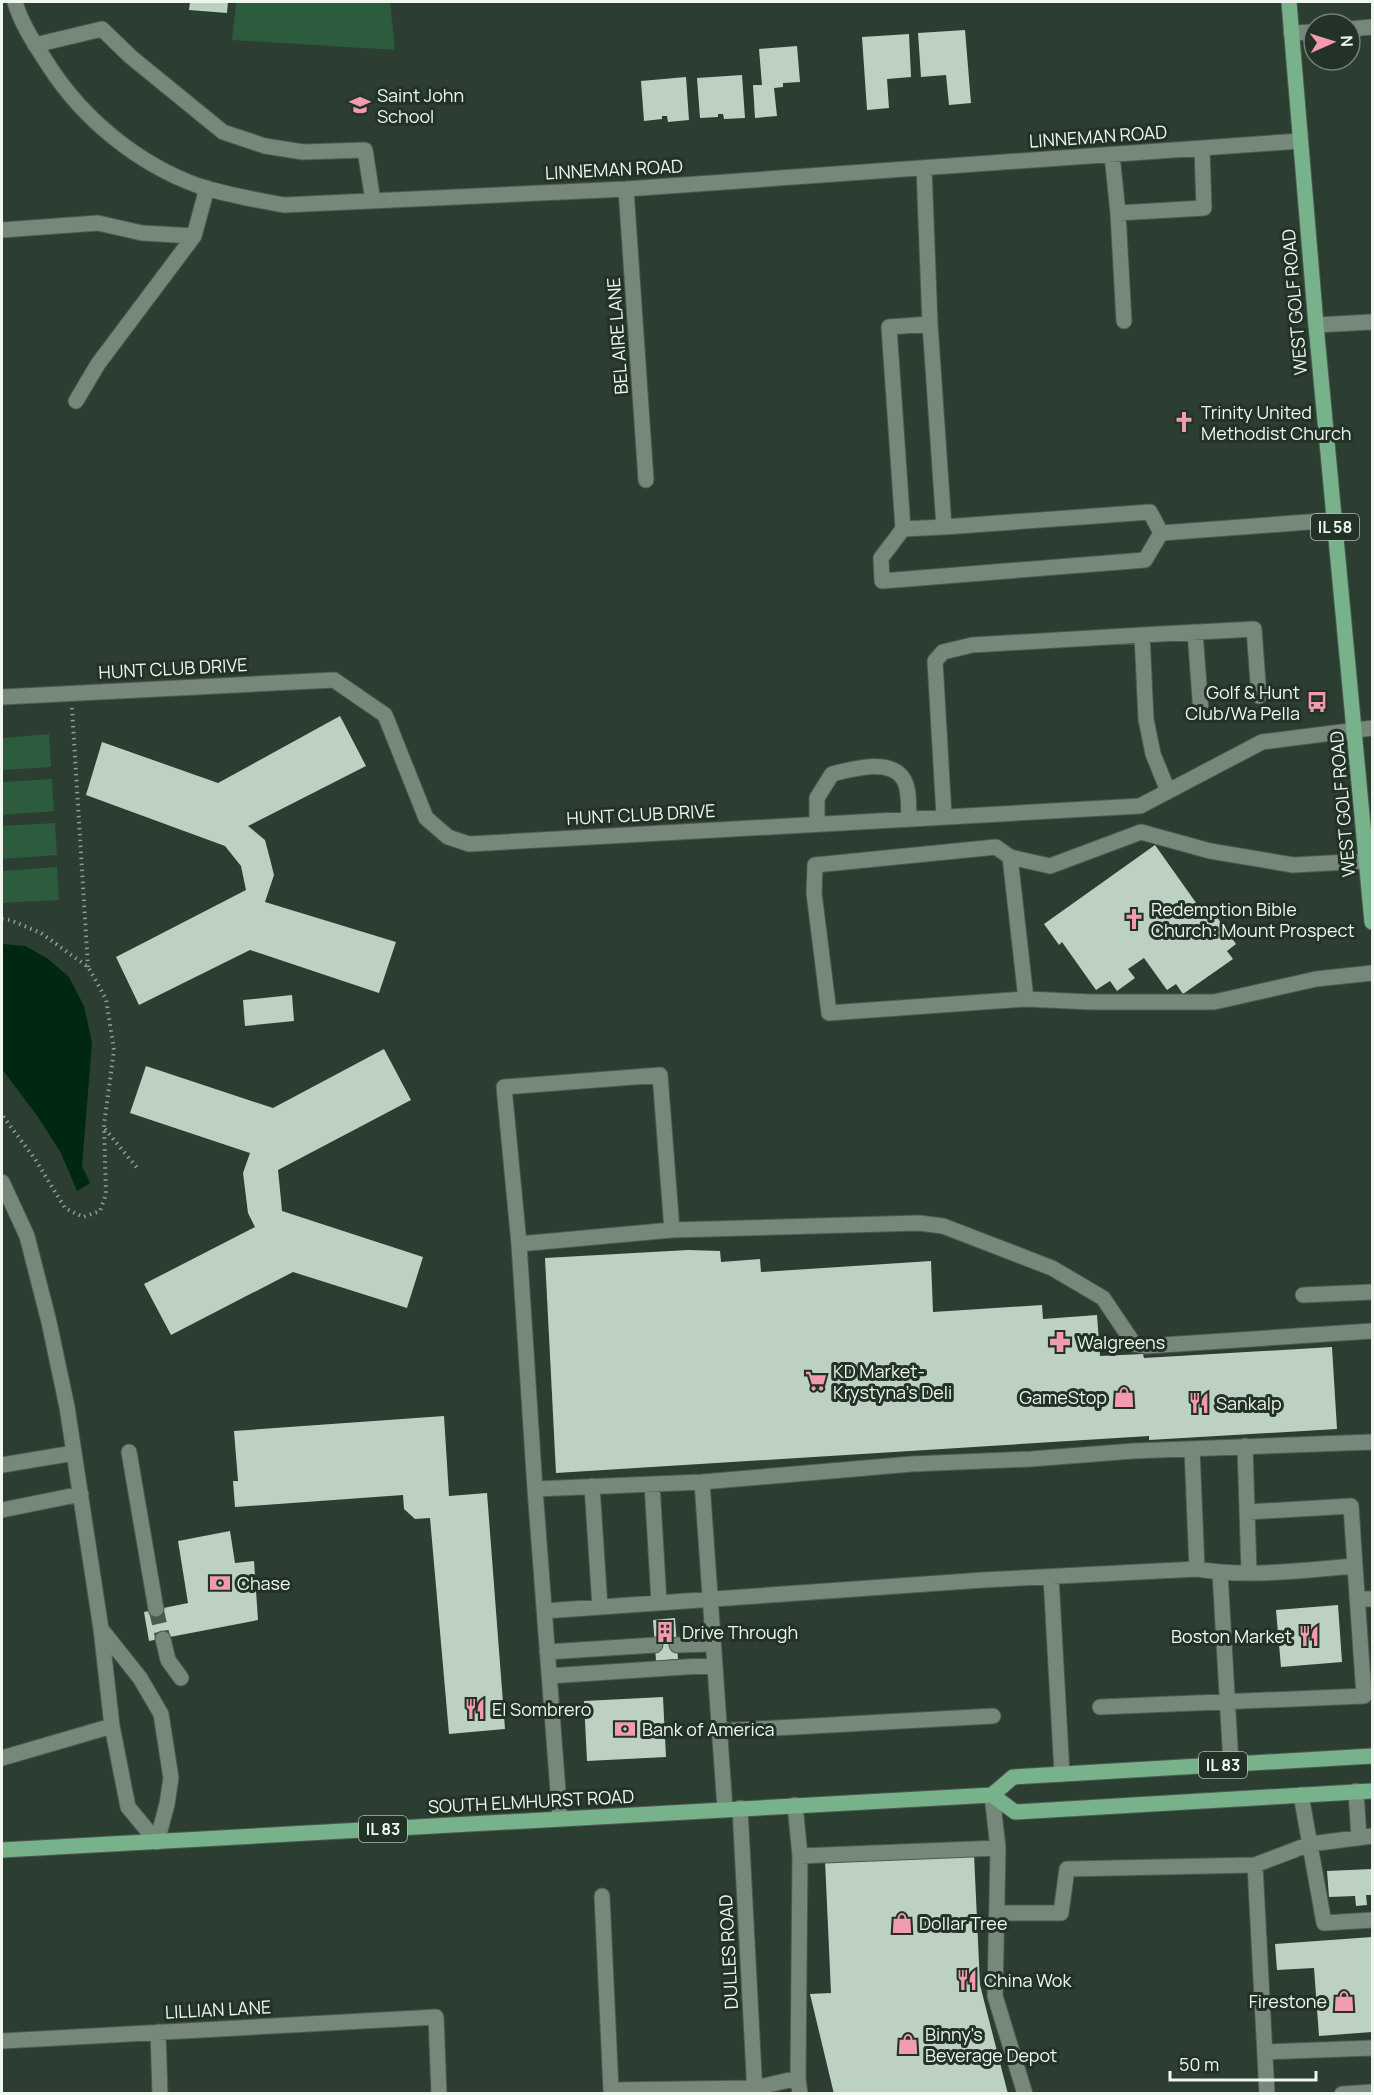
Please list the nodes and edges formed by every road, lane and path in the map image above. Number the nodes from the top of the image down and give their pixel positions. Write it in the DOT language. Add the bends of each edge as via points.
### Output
graph roads {
  1 [pos="15,2"];
  2 [pos="1288,2"];
  3 [pos="1291,33"];
  4 [pos="1302,33"];
  5 [pos="35,45"];
  6 [pos="1300,141"];
  7 [pos="1202,148"];
  8 [pos="1112,155"];
  9 [pos="924,168"];
  10 [pos="207,188"];
  11 [pos="626,189"];
  12 [pos="373,201"];
  13 [pos="1118,213"];
  14 [pos="2,230"];
  15 [pos="194,236"];
  16 [pos="1124,321"];
  17 [pos="1372,322"];
  18 [pos="930,324"];
  19 [pos="1316,325"];
  20 [pos="76,401"];
  21 [pos="646,480"];
  22 [pos="1335,520"];
  23 [pos="944,527"];
  24 [pos="903,529"];
  25 [pos="1161,533"];
  26 [pos="1195,632"];
  27 [pos="1142,635"];
  28 [pos="71,693"];
  29 [pos="1259,696"];
  30 [pos="2,697"];
  31 [pos="1201,712"];
  32 [pos="1372,728"];
  33 [pos="1355,729"];
  34 [pos="1168,791"];
  35 [pos="944,816"];
  36 [pos="909,818"];
  37 [pos="817,824"];
  38 [pos="1010,857"];
  39 [pos="1367,861"];
  40 [pos="2,919"];
  41 [pos="1372,922"];
  42 [pos="88,967"];
  43 [pos="1372,973"];
  44 [pos="1026,999"];
  45 [pos="2,1115"];
  46 [pos="104,1129"];
  47 [pos="138,1169"];
  48 [pos="2,1182"];
  49 [pos="672,1230"];
  50 [pos="519,1244"];
  51 [pos="1372,1292"];
  52 [pos="1303,1295"];
  53 [pos="1372,1331"];
  54 [pos="1372,1442"];
  55 [pos="1245,1446"];
  56 [pos="1192,1449"];
  57 [pos="129,1452"];
  58 [pos="74,1453"];
  59 [pos="2,1465"];
  60 [pos="702,1482"];
  61 [pos="652,1484"];
  62 [pos="592,1486"];
  63 [pos="535,1489"];
  64 [pos="81,1494"];
  65 [pos="2,1510"];
  66 [pos="1247,1512"];
  67 [pos="1355,1566"];
  68 [pos="1197,1569"];
  69 [pos="1220,1573"];
  70 [pos="1249,1573"];
  71 [pos="1051,1577"];
  72 [pos="709,1599"];
  73 [pos="1365,1599"];
  74 [pos="659,1602"];
  75 [pos="600,1607"];
  76 [pos="156,1609"];
  77 [pos="544,1611"];
  78 [pos="101,1629"];
  79 [pos="163,1639"];
  80 [pos="713,1644"];
  81 [pos="655,1645"];
  82 [pos="677,1645"];
  83 [pos="547,1652"];
  84 [pos="715,1665"];
  85 [pos="549,1676"];
  86 [pos="181,1678"];
  87 [pos="1227,1701"];
  88 [pos="1100,1707"];
  89 [pos="993,1716"];
  90 [pos="112,1726"];
  91 [pos="720,1731"];
  92 [pos="1372,1756"];
  93 [pos="2,1758"];
  94 [pos="1231,1764"];
  95 [pos="1062,1774"];
  96 [pos="1356,1791"];
  97 [pos="1372,1791"];
  98 [pos="1301,1794"];
  99 [pos="992,1795"];
  100 [pos="795,1805"];
  101 [pos="733,1808"];
  102 [pos="560,1818"];
  103 [pos="1366,1837"];
  104 [pos="157,1842"];
  105 [pos="1310,1844"];
  106 [pos="998,1848"];
  107 [pos="2,1850"];
  108 [pos="800,1856"];
  109 [pos="1256,1865"];
  110 [pos="602,1896"];
  111 [pos="997,1913"];
  112 [pos="1372,1920"];
  113 [pos="158,2032"];
  114 [pos="2,2041"];
  115 [pos="1372,2048"];
  116 [pos="1265,2052"];
  117 [pos="799,2086"];
  118 [pos="755,2091"];
  119 [pos="611,2092"];
  120 [pos="1372,2092"];
  121 [pos="160,2094"];
  122 [pos="439,2094"];
  123 [pos="1025,2094"];
  124 [pos="1267,2094"];
  125 [pos="1342,2094"];
  1 -- 5 [label="street, LINNEMAN ROAD"];
  2 -- 3 [label="main road, WEST GOLF ROAD / IL 58"];
  3 -- 4 [label="street"];
  3 -- 6 [label="main road, WEST GOLF ROAD / IL 58"];
  5 -- 10 [label="street, LINNEMAN ROAD" via="63,87 119,142 155,165"];
  5 -- 12 [label="street" via="102,29 224,132 265,146 303,152 365,150"];
  6 -- 7 [label="street, LINNEMAN ROAD"];
  6 -- 19 [label="main road, WEST GOLF ROAD / IL 58"];
  7 -- 8 [label="street, LINNEMAN ROAD"];
  7 -- 13 [label="street" via="1204,208"];
  8 -- 9 [label="street, LINNEMAN ROAD"];
  8 -- 13 [label="street"];
  9 -- 11 [label="street, LINNEMAN ROAD"];
  9 -- 18 [label="street"];
  10 -- 12 [label="street, LINNEMAN ROAD" via="284,205"];
  10 -- 15 [label="street"];
  11 -- 12 [label="street, LINNEMAN ROAD"];
  11 -- 21 [label="street, BEL AIRE LANE"];
  13 -- 16 [label="street"];
  14 -- 15 [label="street" via="98,223 142,233"];
  15 -- 20 [label="street" via="98,364"];
  17 -- 19 [label="street"];
  18 -- 23 [label="street"];
  18 -- 24 [label="street" via="889,327"];
  19 -- 22 [label="main road, WEST GOLF ROAD / IL 58"];
  22 -- 25 [label="street"];
  22 -- 33 [label="main road, WEST GOLF ROAD / IL 58"];
  23 -- 24 [label="street"];
  23 -- 25 [label="street" via="1150,512"];
  24 -- 25 [label="street" via="881,558 882,581 1145,560"];
  26 -- 27 [label="street"];
  26 -- 29 [label="street" via="1254,629"];
  26 -- 31 [label="street"];
  27 -- 34 [label="street" via="1146,719 1153,754"];
  27 -- 35 [label="street" via="972,645 943,651 935,661"];
  28 -- 30 [label="street, HUNT CLUB DRIVE"];
  28 -- 37 [label="street, HUNT CLUB DRIVE" via="334,680 385,715 426,818 448,837 469,844"];
  28 -- 42 [label="path"];
  32 -- 33 [label="street, HUNT CLUB DRIVE"];
  33 -- 34 [label="street, HUNT CLUB DRIVE" via="1263,742"];
  33 -- 39 [label="main road, WEST GOLF ROAD / IL 58"];
  34 -- 35 [label="street, HUNT CLUB DRIVE" via="1140,806"];
  35 -- 36 [label="street, HUNT CLUB DRIVE"];
  36 -- 37 [label="street, HUNT CLUB DRIVE"];
  36 -- 37 [label="street" via="903,778 894,771 869,765 832,774 817,798"];
  38 -- 39 [label="street" via="1050,866 1141,832 1210,851 1293,865"];
  38 -- 44 [label="street"];
  38 -- 44 [label="street" via="996,847 815,865 814,893 829,1013"];
  39 -- 41 [label="main road, WEST GOLF ROAD / IL 58"];
  40 -- 42 [label="path" via="41,933"];
  42 -- 46 [label="path" via="106,999 114,1050"];
  43 -- 44 [label="street" via="1316,979 1214,1002"];
  45 -- 46 [label="path" via="65,1208 83,1217 100,1211 106,1194"];
  46 -- 47 [label="path"];
  48 -- 58 [label="street" via="27,1236 49,1322"];
  49 -- 50 [label="street"];
  49 -- 50 [label="street" via="660,1075 504,1087"];
  49 -- 53 [label="street" via="908,1223 943,1226 1052,1268 1102,1298 1134,1344 1147,1346"];
  50 -- 63 [label="street"];
  51 -- 52 [label="street"];
  54 -- 55 [label="street"];
  55 -- 56 [label="street"];
  55 -- 66 [label="street"];
  56 -- 60 [label="street" via="912,1464"];
  56 -- 68 [label="street"];
  57 -- 76 [label="street"];
  58 -- 59 [label="street"];
  58 -- 64 [label="street"];
  60 -- 61 [label="street"];
  60 -- 72 [label="street, DULLES ROAD"];
  61 -- 62 [label="street"];
  61 -- 74 [label="street"];
  62 -- 63 [label="street"];
  62 -- 75 [label="street"];
  63 -- 77 [label="street"];
  64 -- 65 [label="street"];
  64 -- 78 [label="street"];
  66 -- 67 [label="street" via="1351,1506"];
  66 -- 70 [label="street"];
  67 -- 70 [label="street"];
  67 -- 73 [label="street"];
  68 -- 69 [label="street"];
  68 -- 71 [label="street"];
  69 -- 70 [label="street"];
  69 -- 87 [label="street"];
  71 -- 72 [label="street"];
  71 -- 95 [label="street"];
  72 -- 74 [label="street"];
  72 -- 80 [label="street, DULLES ROAD"];
  73 -- 87 [label="street" via="1364,1696"];
  74 -- 75 [label="street"];
  75 -- 77 [label="street"];
  77 -- 83 [label="street"];
  78 -- 90 [label="street"];
  78 -- 104 [label="street" via="140,1678 161,1714 171,1778"];
  79 -- 86 [label="street" via="168,1660"];
  80 -- 82 [label="street"];
  80 -- 84 [label="street, DULLES ROAD"];
  81 -- 83 [label="street"];
  83 -- 85 [label="street"];
  84 -- 85 [label="street"];
  84 -- 91 [label="street, DULLES ROAD"];
  85 -- 102 [label="street"];
  87 -- 88 [label="street"];
  87 -- 94 [label="street"];
  89 -- 91 [label="street"];
  90 -- 93 [label="street"];
  90 -- 104 [label="street" via="128,1807"];
  91 -- 101 [label="street, DULLES ROAD"];
  92 -- 94 [label="main road, IL 83"];
  94 -- 95 [label="main road, IL 83"];
  95 -- 99 [label="main road, IL 83" via="1012,1777"];
  96 -- 97 [label="main road, IL 83"];
  96 -- 98 [label="main road, IL 83"];
  96 -- 103 [label="street"];
  98 -- 99 [label="main road, IL 83" via="1015,1812"];
  98 -- 105 [label="street"];
  99 -- 100 [label="main road, SOUTH ELMHURST ROAD / IL 83"];
  99 -- 106 [label="street"];
  100 -- 101 [label="main road, SOUTH ELMHURST ROAD / IL 83"];
  100 -- 108 [label="street"];
  101 -- 102 [label="main road, SOUTH ELMHURST ROAD / IL 83"];
  101 -- 118 [label="street, DULLES ROAD"];
  102 -- 104 [label="main road, SOUTH ELMHURST ROAD / IL 83"];
  103 -- 105 [label="street"];
  104 -- 107 [label="main road, SOUTH ELMHURST ROAD / IL 83"];
  105 -- 109 [label="street"];
  105 -- 112 [label="street" via="1324,1923"];
  106 -- 108 [label="street"];
  106 -- 111 [label="street"];
  108 -- 117 [label="street"];
  109 -- 111 [label="street" via="1067,1869 1061,1914"];
  109 -- 116 [label="street"];
  110 -- 119 [label="street"];
  111 -- 123 [label="street" via="995,1996"];
  113 -- 114 [label="street, LILLIAN LANE"];
  113 -- 121 [label="street"];
  113 -- 122 [label="street, LILLIAN LANE" via="436,2017"];
  115 -- 116 [label="street"];
  116 -- 124 [label="street"];
  117 -- 118 [label="street"];
  118 -- 119 [label="street"];
  120 -- 125 [label="street"];
}
